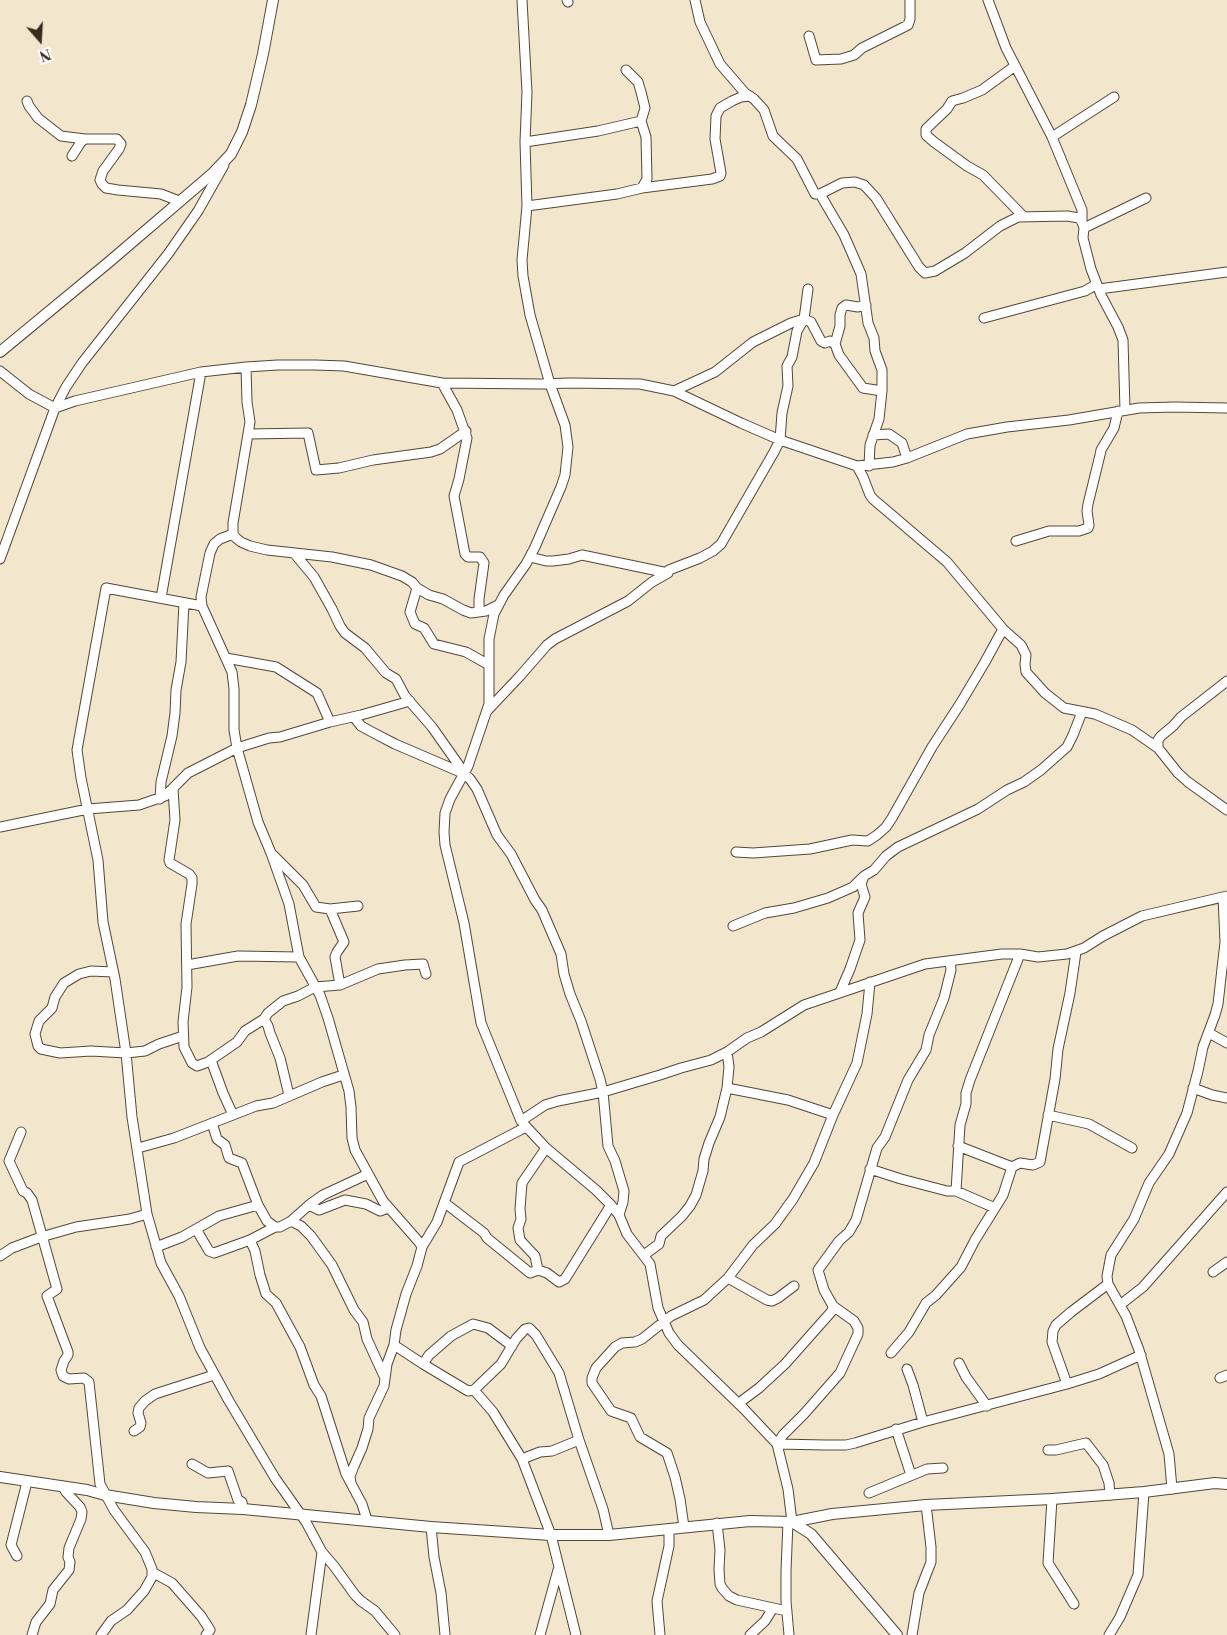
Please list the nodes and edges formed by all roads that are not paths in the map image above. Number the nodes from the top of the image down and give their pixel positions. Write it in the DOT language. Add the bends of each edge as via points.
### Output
graph roads {
  1 [pos="273,0"];
  2 [pos="522,0"];
  3 [pos="694,0"];
  4 [pos="910,0"];
  5 [pos="988,0"];
  6 [pos="809,36"];
  7 [pos="1015,66"];
  8 [pos="626,70"];
  9 [pos="750,96"];
  10 [pos="1114,97"];
  11 [pos="26,101"];
  12 [pos="641,121"];
  13 [pos="1052,137"];
  14 [pos="85,139"];
  15 [pos="525,142"];
  16 [pos="231,154"];
  17 [pos="72,156"];
  18 [pos="642,188"];
  19 [pos="820,194"];
  20 [pos="1146,198"];
  21 [pos="179,201"];
  22 [pos="527,206"];
  23 [pos="1024,217"];
  24 [pos="1083,225"];
  25 [pos="1227,272"];
  26 [pos="1098,286"];
  27 [pos="808,289"];
  28 [pos="866,305"];
  29 [pos="984,318"];
  30 [pos="804,319"];
  31 [pos="834,344"];
  32 [pos="0,352"];
  33 [pos="246,367"];
  34 [pos="0,371"];
  35 [pos="201,372"];
  36 [pos="442,383"];
  37 [pos="550,384"];
  38 [pos="674,391"];
  39 [pos="882,391"];
  40 [pos="55,408"];
  41 [pos="1227,408"];
  42 [pos="1121,411"];
  43 [pos="466,431"];
  44 [pos="249,434"];
  45 [pos="874,436"];
  46 [pos="780,440"];
  47 [pos="908,458"];
  48 [pos="857,466"];
  49 [pos="869,466"];
  50 [pos="233,534"];
  51 [pos="1016,541"];
  52 [pos="294,554"];
  53 [pos="530,557"];
  54 [pos="0,559"];
  55 [pos="668,573"];
  56 [pos="417,588"];
  57 [pos="161,598"];
  58 [pos="184,603"];
  59 [pos="498,605"];
  60 [pos="202,606"];
  61 [pos="479,612"];
  62 [pos="1003,629"];
  63 [pos="226,658"];
  64 [pos="489,665"];
  65 [pos="1227,681"];
  66 [pos="410,701"];
  67 [pos="1082,712"];
  68 [pos="486,713"];
  69 [pos="354,717"];
  70 [pos="330,722"];
  71 [pos="237,748"];
  72 [pos="1158,748"];
  73 [pos="465,774"];
  74 [pos="173,790"];
  75 [pos="160,799"];
  76 [pos="88,809"];
  77 [pos="1227,810"];
  78 [pos="0,827"];
  79 [pos="736,852"];
  80 [pos="271,854"];
  81 [pos="864,876"];
  82 [pos="1225,897"];
  83 [pos="358,906"];
  84 [pos="330,909"];
  85 [pos="732,926"];
  86 [pos="1076,952"];
  87 [pos="1020,954"];
  88 [pos="299,957"];
  89 [pos="950,961"];
  90 [pos="187,965"];
  91 [pos="113,972"];
  92 [pos="426,974"];
  93 [pos="870,982"];
  94 [pos="340,985"];
  95 [pos="315,987"];
  96 [pos="840,992"];
  97 [pos="264,1019"];
  98 [pos="1208,1032"];
  99 [pos="183,1036"];
  100 [pos="1227,1043"];
  101 [pos="727,1052"];
  102 [pos="126,1053"];
  103 [pos="208,1062"];
  104 [pos="343,1075"];
  105 [pos="727,1088"];
  106 [pos="1193,1088"];
  107 [pos="603,1092"];
  108 [pos="289,1096"];
  109 [pos="1227,1098"];
  110 [pos="233,1115"];
  111 [pos="833,1115"];
  112 [pos="1048,1115"];
  113 [pos="212,1124"];
  114 [pos="524,1124"];
  115 [pos="21,1132"];
  116 [pos="958,1146"];
  117 [pos="138,1148"];
  118 [pos="546,1148"];
  119 [pos="1132,1148"];
  120 [pos="1012,1167"];
  121 [pos="870,1169"];
  122 [pos="368,1174"];
  123 [pos="956,1191"];
  124 [pos="1227,1192"];
  125 [pos="445,1203"];
  126 [pos="258,1205"];
  127 [pos="309,1205"];
  128 [pos="611,1205"];
  129 [pos="388,1208"];
  130 [pos="994,1208"];
  131 [pos="147,1214"];
  132 [pos="619,1215"];
  133 [pos="291,1221"];
  134 [pos="275,1227"];
  135 [pos="196,1229"];
  136 [pos="41,1237"];
  137 [pos="250,1240"];
  138 [pos="156,1247"];
  139 [pos="422,1247"];
  140 [pos="0,1256"];
  141 [pos="644,1256"];
  142 [pos="1227,1262"];
  143 [pos="538,1270"];
  144 [pos="1213,1272"];
  145 [pos="728,1278"];
  146 [pos="1108,1284"];
  147 [pos="794,1286"];
  148 [pos="1120,1305"];
  149 [pos="833,1306"];
  150 [pos="664,1322"];
  151 [pos="394,1345"];
  152 [pos="512,1346"];
  153 [pos="891,1353"];
  154 [pos="1140,1355"];
  155 [pos="959,1363"];
  156 [pos="423,1364"];
  157 [pos="907,1369"];
  158 [pos="214,1375"];
  159 [pos="384,1376"];
  160 [pos="1067,1384"];
  161 [pos="474,1390"];
  162 [pos="739,1403"];
  163 [pos="987,1406"];
  164 [pos="923,1422"];
  165 [pos="134,1430"];
  166 [pos="896,1430"];
  167 [pos="579,1440"];
  168 [pos="778,1444"];
  169 [pos="1048,1450"];
  170 [pos="522,1459"];
  171 [pos="192,1464"];
  172 [pos="943,1468"];
  173 [pos="911,1475"];
  174 [pos="0,1477"];
  175 [pos="27,1482"];
  176 [pos="1227,1484"];
  177 [pos="352,1486"];
  178 [pos="63,1487"];
  179 [pos="1172,1489"];
  180 [pos="1144,1492"];
  181 [pos="869,1493"];
  182 [pos="105,1495"];
  183 [pos="1110,1495"];
  184 [pos="1052,1500"];
  185 [pos="926,1505"];
  186 [pos="243,1508"];
  187 [pos="301,1515"];
  188 [pos="367,1520"];
  189 [pos="790,1522"];
  190 [pos="717,1523"];
  191 [pos="431,1527"];
  192 [pos="684,1528"];
  193 [pos="669,1529"];
  194 [pos="551,1535"];
  195 [pos="609,1535"];
  196 [pos="322,1552"];
  197 [pos="17,1556"];
  198 [pos="558,1567"];
  199 [pos="152,1572"];
  200 [pos="1074,1604"];
  201 [pos="773,1608"];
  202 [pos="787,1611"];
  203 [pos="32,1635"];
  204 [pos="101,1635"];
  205 [pos="206,1635"];
  206 [pos="311,1635"];
  207 [pos="395,1635"];
  208 [pos="445,1635"];
  209 [pos="540,1635"];
  210 [pos="576,1635"];
  211 [pos="660,1635"];
  212 [pos="750,1635"];
  213 [pos="790,1635"];
  214 [pos="897,1635"];
  215 [pos="912,1635"];
  216 [pos="1110,1635"];
  1 -- 16 [label="street" via="254,98"];
  2 -- 15 [label="street" via="527,92"];
  3 -- 9 [label="street" via="700,22 720,64"];
  4 -- 6 [label="street" via="908,25 841,59 816,60"];
  5 -- 7 [label="street"];
  7 -- 13 [label="street"];
  7 -- 23 [label="street" via="982,90 952,101 926,129 926,135 984,176"];
  8 -- 12 [label="street" via="638,82 641,92 645,108"];
  9 -- 18 [label="street" via="732,100 720,108 716,116 714,138 720,176"];
  9 -- 19 [label="street" via="764,110 773,136 797,159 814,194"];
  10 -- 13 [label="street"];
  11 -- 14 [label="street" via="38,118 61,136"];
  12 -- 15 [label="street"];
  12 -- 18 [label="street" via="646,137 647,178"];
  13 -- 24 [label="street" via="1082,210"];
  14 -- 17 [label="street"];
  14 -- 21 [label="street" via="120,141 119,149 101,176 106,188 160,194"];
  15 -- 22 [label="street"];
  16 -- 21 [label="street"];
  16 -- 40 [label="street" via="198,211 82,363"];
  18 -- 22 [label="street"];
  19 -- 23 [label="street" via="842,183 864,185 925,273 935,271 965,253 1008,221"];
  19 -- 28 [label="street" via="844,235 861,274"];
  20 -- 24 [label="street"];
  21 -- 32 [label="street"];
  22 -- 37 [label="street" via="523,276"];
  23 -- 24 [label="street" via="1074,216"];
  24 -- 26 [label="street" via="1084,246"];
  25 -- 26 [label="street"];
  26 -- 29 [label="street"];
  26 -- 42 [label="street" via="1123,340"];
  27 -- 30 [label="street"];
  28 -- 31 [label="street" via="853,307 850,304 842,308"];
  28 -- 39 [label="street" via="882,370"];
  30 -- 31 [label="street" via="811,322 821,341"];
  30 -- 38 [label="street" via="753,342 715,372"];
  30 -- 46 [label="street" via="797,331 787,366 788,386"];
  31 -- 39 [label="street" via="863,388"];
  33 -- 35 [label="street"];
  33 -- 36 [label="street" via="344,366"];
  33 -- 44 [label="street"];
  34 -- 40 [label="street" via="37,400"];
  35 -- 40 [label="street"];
  35 -- 57 [label="street"];
  36 -- 37 [label="street"];
  36 -- 43 [label="street"];
  37 -- 38 [label="street" via="640,384"];
  37 -- 53 [label="street" via="565,425 568,447 565,475"];
  38 -- 46 [label="street"];
  39 -- 45 [label="street"];
  40 -- 54 [label="street"];
  41 -- 42 [label="street" via="1153,407"];
  42 -- 47 [label="street" via="967,434"];
  42 -- 51 [label="street" via="1101,450 1088,504 1088,528 1049,531"];
  43 -- 44 [label="street" via="431,452 316,470 308,433"];
  43 -- 61 [label="street" via="466,447 454,496 465,554 480,557 484,562"];
  44 -- 50 [label="street"];
  45 -- 47 [label="street" via="889,434 902,443"];
  45 -- 49 [label="street"];
  46 -- 48 [label="street"];
  46 -- 55 [label="street" via="721,544"];
  47 -- 49 [label="street"];
  48 -- 49 [label="street"];
  48 -- 62 [label="street" via="870,496 947,562"];
  50 -- 52 [label="street" via="250,546"];
  50 -- 60 [label="street" via="220,539 210,553"];
  52 -- 56 [label="street" via="371,565 402,576"];
  52 -- 66 [label="street" via="314,577 345,633 396,679"];
  53 -- 55 [label="street" via="553,561 582,555"];
  53 -- 59 [label="street"];
  55 -- 68 [label="street" via="628,601 547,645"];
  56 -- 61 [label="street" via="463,610"];
  56 -- 64 [label="street" via="410,612 415,624 424,628 434,644 466,652"];
  57 -- 58 [label="street"];
  57 -- 76 [label="street" via="106,588 77,750"];
  58 -- 60 [label="street"];
  58 -- 75 [label="street" via="175,712"];
  59 -- 61 [label="street"];
  59 -- 64 [label="street" via="489,638"];
  60 -- 63 [label="street"];
  62 -- 67 [label="street" via="1024,649 1026,672 1045,693 1064,708"];
  62 -- 79 [label="street" via="886,827 877,835 868,840 810,849"];
  63 -- 70 [label="street" via="276,667 317,693"];
  63 -- 71 [label="street" via="232,672"];
  64 -- 68 [label="street" via="490,695"];
  65 -- 72 [label="street" via="1161,736"];
  66 -- 69 [label="street"];
  66 -- 73 [label="street"];
  67 -- 72 [label="street" via="1132,730"];
  67 -- 81 [label="street" via="1066,747 1046,766 978,809 898,847"];
  68 -- 73 [label="street"];
  69 -- 70 [label="street"];
  69 -- 73 [label="street" via="361,726 395,744"];
  70 -- 71 [label="street"];
  71 -- 74 [label="street" via="188,773"];
  71 -- 80 [label="street" via="258,822"];
  72 -- 77 [label="street" via="1188,782"];
  73 -- 107 [label="street" via="477,790 497,835 542,910 561,954 570,994"];
  73 -- 114 [label="street" via="445,813 445,845 467,938 481,1023"];
  74 -- 75 [label="street"];
  74 -- 90 [label="street" via="175,820 169,860 192,878 186,924"];
  75 -- 76 [label="street" via="139,805"];
  76 -- 78 [label="street"];
  76 -- 91 [label="street"];
  80 -- 84 [label="street" via="303,885 316,907"];
  80 -- 88 [label="street" via="289,904"];
  81 -- 85 [label="street" via="853,887 828,898 765,913"];
  81 -- 96 [label="street" via="861,884 865,897 858,913 860,940"];
  82 -- 86 [label="street" via="1142,916"];
  82 -- 98 [label="street" via="1225,942 1218,1004"];
  83 -- 84 [label="street"];
  84 -- 94 [label="street" via="344,942 335,958"];
  86 -- 87 [label="street" via="1038,958"];
  86 -- 112 [label="street"];
  87 -- 89 [label="street"];
  87 -- 116 [label="street" via="970,1080"];
  88 -- 90 [label="street" via="238,956"];
  88 -- 95 [label="street"];
  89 -- 93 [label="street" via="924,964"];
  89 -- 121 [label="street" via="944,998 926,1050 908,1080"];
  90 -- 99 [label="street"];
  91 -- 102 [label="street"];
  91 -- 102 [label="street" via="91,971 78,974 64,983 52,1008 39,1021 36,1041 41,1049 60,1053"];
  92 -- 94 [label="street" via="423,964 405,964 378,970"];
  93 -- 96 [label="street"];
  93 -- 111 [label="street" via="857,1063"];
  94 -- 95 [label="street"];
  95 -- 97 [label="street" via="283,1001"];
  95 -- 104 [label="street" via="325,1008"];
  96 -- 101 [label="street" via="804,1005"];
  97 -- 103 [label="street"];
  97 -- 108 [label="street" via="280,1058"];
  98 -- 100 [label="street"];
  98 -- 106 [label="street"];
  99 -- 102 [label="street" via="145,1050"];
  99 -- 103 [label="street" via="184,1047 192,1063 197,1066"];
  101 -- 105 [label="street"];
  101 -- 107 [label="street"];
  102 -- 117 [label="street"];
  103 -- 110 [label="street" via="212,1063"];
  104 -- 108 [label="street"];
  104 -- 122 [label="street" via="352,1107 355,1150"];
  105 -- 111 [label="street" via="788,1100"];
  105 -- 141 [label="street" via="696,1195 682,1216 661,1236 659,1244"];
  106 -- 109 [label="street"];
  106 -- 146 [label="street" via="1184,1121 1169,1154 1149,1183 1134,1219 1111,1255"];
  107 -- 114 [label="street" via="545,1105"];
  107 -- 132 [label="street" via="608,1146 624,1191"];
  108 -- 110 [label="street"];
  110 -- 113 [label="street"];
  111 -- 145 [label="street" via="814,1163 793,1199"];
  112 -- 119 [label="street" via="1089,1124"];
  112 -- 120 [label="street" via="1040,1162 1033,1165 1020,1163"];
  113 -- 117 [label="street"];
  113 -- 126 [label="street" via="229,1158 242,1163"];
  114 -- 118 [label="street"];
  114 -- 125 [label="street" via="459,1162"];
  115 -- 136 [label="street" via="9,1161 23,1191 32,1200"];
  116 -- 120 [label="street"];
  116 -- 123 [label="street"];
  117 -- 131 [label="street"];
  118 -- 128 [label="street"];
  118 -- 143 [label="street" via="522,1183 518,1228 520,1240 535,1256"];
  120 -- 130 [label="street" via="1003,1195"];
  121 -- 123 [label="street"];
  121 -- 149 [label="street" via="856,1220 818,1270"];
  122 -- 127 [label="street"];
  122 -- 129 [label="street"];
  123 -- 130 [label="street"];
  124 -- 148 [label="street" via="1143,1287"];
  125 -- 139 [label="street"];
  125 -- 143 [label="street" via="530,1273"];
  126 -- 134 [label="street" via="267,1221"];
  126 -- 135 [label="street" via="219,1216"];
  127 -- 129 [label="street" via="319,1210 345,1200 380,1211"];
  127 -- 133 [label="street"];
  128 -- 132 [label="street"];
  128 -- 143 [label="street" via="565,1279 559,1282"];
  129 -- 139 [label="street"];
  130 -- 153 [label="street" via="961,1267 926,1303 909,1332"];
  131 -- 136 [label="street"];
  131 -- 138 [label="street"];
  132 -- 141 [label="street" via="627,1234"];
  133 -- 134 [label="street"];
  133 -- 159 [label="street" via="311,1236 332,1265 363,1322"];
  134 -- 137 [label="street"];
  135 -- 137 [label="street" via="209,1251 214,1253"];
  135 -- 138 [label="street"];
  136 -- 140 [label="street"];
  136 -- 182 [label="street" via="57,1289 47,1296 68,1352 61,1370 69,1379 84,1378 89,1382 100,1484"];
  137 -- 177 [label="street" via="266,1294 276,1303 300,1347"];
  138 -- 158 [label="street"];
  139 -- 151 [label="street"];
  141 -- 150 [label="street" via="650,1264"];
  142 -- 144 [label="street"];
  145 -- 147 [label="street" via="772,1301"];
  145 -- 150 [label="street" via="704,1300"];
  146 -- 148 [label="street"];
  146 -- 160 [label="street" via="1071,1312 1053,1331 1052,1342"];
  148 -- 154 [label="street"];
  149 -- 162 [label="street" via="825,1320 785,1364"];
  149 -- 168 [label="street" via="854,1322 858,1334 840,1373"];
  150 -- 162 [label="street" via="678,1345"];
  150 -- 192 [label="street" via="642,1339 615,1347 596,1368 592,1384 611,1411 631,1418 640,1437 667,1453 676,1477"];
  151 -- 156 [label="street"];
  151 -- 159 [label="street"];
  152 -- 156 [label="street" via="488,1328 473,1324 451,1336 428,1355"];
  152 -- 161 [label="street" via="501,1364"];
  152 -- 167 [label="street" via="525,1329 529,1328 536,1335 559,1373"];
  154 -- 160 [label="street" via="1099,1374"];
  154 -- 179 [label="street" via="1169,1454"];
  155 -- 163 [label="street"];
  156 -- 161 [label="street" via="468,1391"];
  157 -- 164 [label="street"];
  158 -- 165 [label="street" via="155,1394 139,1408 141,1423"];
  158 -- 187 [label="street" via="275,1478"];
  159 -- 177 [label="street" via="384,1386 369,1418 350,1476"];
  160 -- 163 [label="street"];
  161 -- 170 [label="street" via="493,1412"];
  162 -- 168 [label="street"];
  163 -- 164 [label="street"];
  164 -- 166 [label="street"];
  166 -- 168 [label="street" via="846,1445"];
  166 -- 173 [label="street"];
  167 -- 170 [label="street"];
  167 -- 195 [label="street"];
  168 -- 189 [label="street" via="788,1488"];
  169 -- 183 [label="street" via="1086,1443 1102,1465"];
  170 -- 194 [label="street"];
  171 -- 186 [label="street" via="208,1473 228,1471"];
  172 -- 173 [label="street"];
  173 -- 181 [label="street"];
  174 -- 175 [label="street"];
  175 -- 178 [label="street"];
  175 -- 197 [label="street" via="11,1545"];
  176 -- 179 [label="street"];
  177 -- 188 [label="street"];
  178 -- 182 [label="street"];
  178 -- 203 [label="street" via="82,1512 69,1548 69,1570 53,1590 50,1604 36,1622"];
  179 -- 180 [label="street"];
  180 -- 183 [label="street"];
  180 -- 216 [label="street" via="1138,1575"];
  182 -- 186 [label="street" via="196,1507"];
  182 -- 199 [label="street" via="145,1552"];
  183 -- 184 [label="street"];
  184 -- 185 [label="street"];
  184 -- 200 [label="street" via="1048,1563"];
  185 -- 189 [label="street" via="832,1514"];
  185 -- 215 [label="street" via="931,1562 919,1593"];
  186 -- 187 [label="street"];
  187 -- 188 [label="street"];
  187 -- 196 [label="street"];
  188 -- 191 [label="street"];
  189 -- 190 [label="street"];
  189 -- 202 [label="street" via="786,1558"];
  189 -- 214 [label="street" via="811,1534"];
  190 -- 192 [label="street"];
  190 -- 201 [label="street" via="722,1588 737,1600"];
  191 -- 194 [label="street"];
  191 -- 208 [label="street"];
  192 -- 193 [label="street"];
  193 -- 195 [label="street"];
  193 -- 211 [label="street" via="669,1546 657,1602"];
  194 -- 195 [label="street"];
  194 -- 198 [label="street"];
  196 -- 206 [label="street"];
  196 -- 207 [label="street" via="355,1595 375,1611"];
  198 -- 209 [label="street"];
  198 -- 210 [label="street"];
  199 -- 204 [label="street" via="135,1602 111,1621"];
  199 -- 205 [label="street" via="172,1583 201,1616 210,1630"];
  201 -- 202 [label="street"];
  201 -- 212 [label="street"];
  202 -- 213 [label="street"];
}
